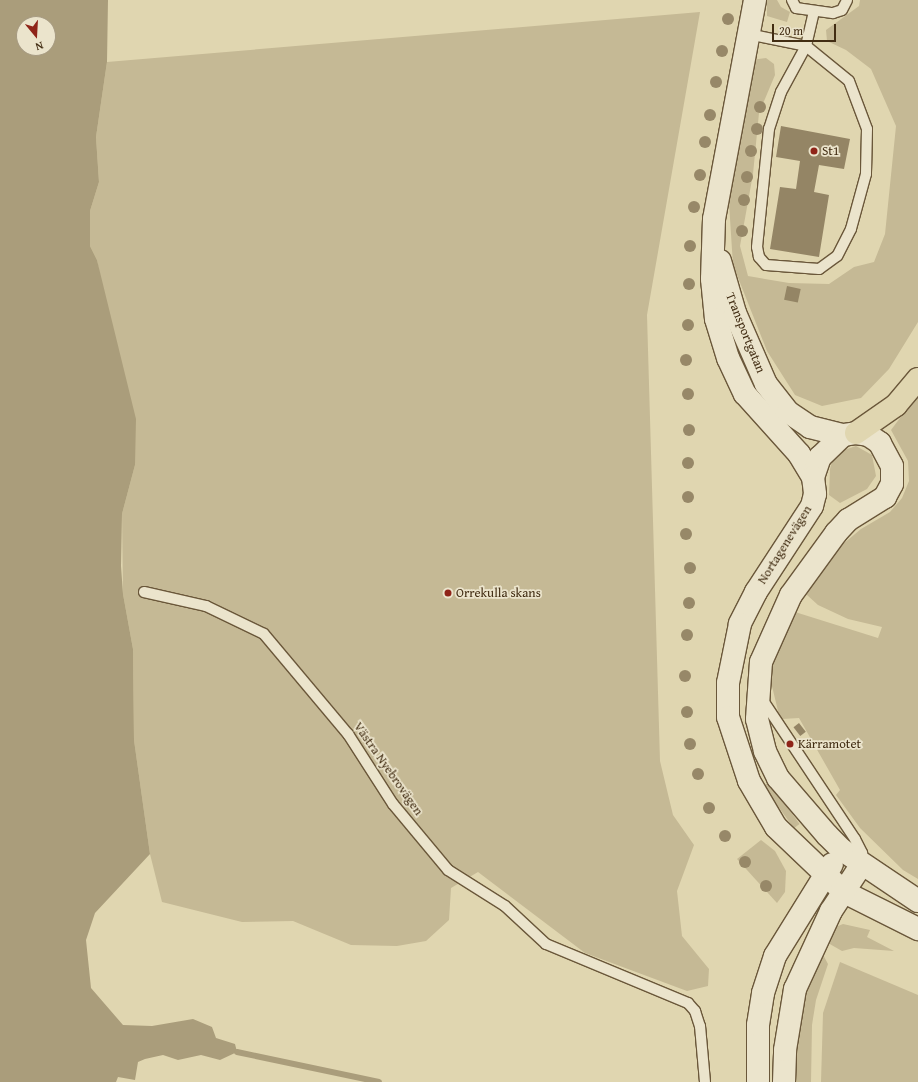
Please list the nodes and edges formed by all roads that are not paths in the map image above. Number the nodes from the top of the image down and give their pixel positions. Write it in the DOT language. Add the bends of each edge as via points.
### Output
graph roads {
  1 [pos="755,0"];
  2 [pos="792,0"];
  3 [pos="847,0"];
  4 [pos="814,12"];
  5 [pos="748,34"];
  6 [pos="806,46"];
  7 [pos="714,234"];
  8 [pos="918,379"];
  9 [pos="849,434"];
  10 [pos="813,477"];
  11 [pos="144,592"];
  12 [pos="758,693"];
  13 [pos="842,850"];
  14 [pos="862,864"];
  15 [pos="825,876"];
  16 [pos="844,892"];
  17 [pos="918,901"];
  18 [pos="918,929"];
  19 [pos="705,1082"];
  20 [pos="758,1082"];
  21 [pos="784,1082"];
  1 -- 5 [label="street, Transportgatan"];
  2 -- 4 [label="lane" via="796,8"];
  3 -- 4 [label="lane" via="842,10 833,13"];
  4 -- 6 [label="lane"];
  5 -- 6 [label="lane"];
  5 -- 7 [label="street, Transportgatan" via="722,164"];
  6 -- 6 [label="lane" via="849,81 867,129 866,174 851,229 837,256 819,269 766,265 759,257 757,247 769,129 781,92"];
  7 -- 9 [label="street, Transportgatan" via="735,313 766,384 788,412 810,427"];
  7 -- 10 [label="street, Transportgatan" via="712,279 716,319 728,358 746,394 800,454"];
  8 -- 9 [label="highway" via="896,405"];
  9 -- 10 [label="street, Nortagenevägen" via="820,457"];
  9 -- 12 [label="street" via="868,435 880,443 892,466 892,484 885,496 848,520 836,533 791,595 760,662"];
  10 -- 15 [label="street, Nortagenevägen" via="815,494 812,506 756,592 740,624 728,682 728,717 749,781 767,815"];
  11 -- 19 [label="lane, Västra Nyebrovägen" via="206,606 264,634 348,734 393,804 448,870 505,906 546,944 688,1002 695,1011 700,1026"];
  12 -- 13 [label="street" via="757,719 765,751 778,778"];
  12 -- 14 [label="lane" via="855,839 862,853"];
  13 -- 14 [label="street"];
  13 -- 15 [label="street"];
  14 -- 16 [label="street"];
  14 -- 17 [label="street"];
  15 -- 16 [label="street, Nortagenevägen"];
  15 -- 20 [label="street" via="775,956 763,993 756,1064"];
  16 -- 18 [label="street, Nortagenevägen"];
  16 -- 21 [label="street" via="816,940 795,989 785,1050"];
}
